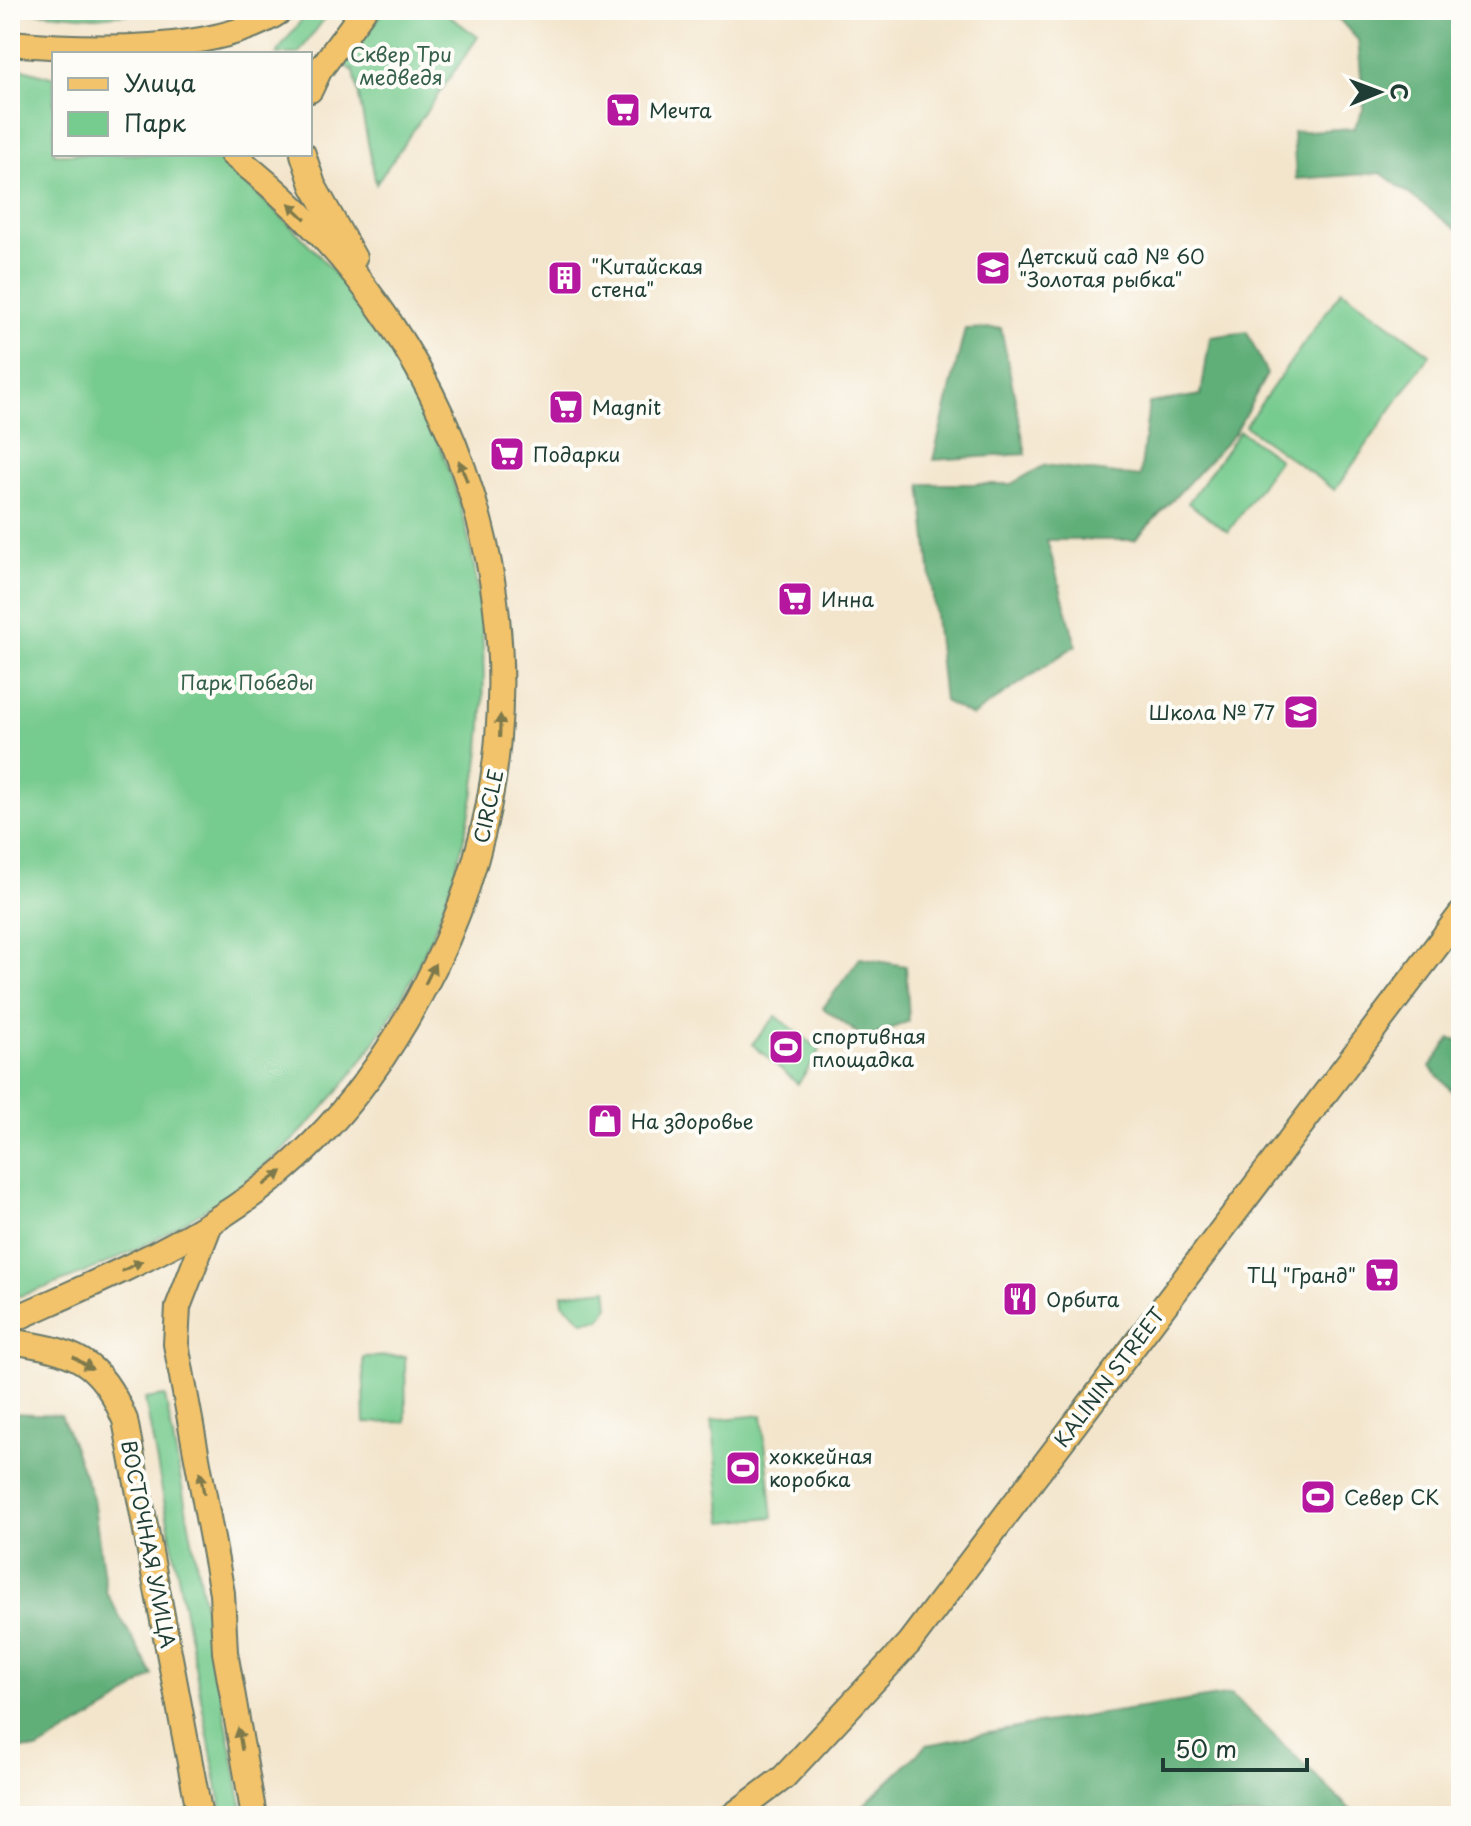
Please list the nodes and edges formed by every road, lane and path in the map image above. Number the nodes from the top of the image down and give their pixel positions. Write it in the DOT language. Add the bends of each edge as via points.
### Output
graph roads {
  1 [pos="282,10"];
  2 [pos="364,10"];
  3 [pos="10,46"];
  4 [pos="52,61"];
  5 [pos="312,86"];
  6 [pos="234,156"];
  7 [pos="304,156"];
  8 [pos="369,289"];
  9 [pos="1461,914"];
  10 [pos="210,1224"];
  11 [pos="10,1321"];
  12 [pos="10,1341"];
  13 [pos="200,1816"];
  14 [pos="254,1816"];
  15 [pos="732,1816"];
  1 -- 3 [label="main road" via="248,28 158,44"];
  2 -- 5 [label="main road"];
  3 -- 4 [label="main road"];
  8 -- 6 [label="main road, CIRCLE, one-way" via="309,222"];
  7 -- 8 [label="main road" via="313,185"];
  10 -- 8 [label="main road, CIRCLE, one-way" via="316,1140 389,1050 451,931 473,875 491,798 501,701 497,607 487,542 472,492 424,379"];
  9 -- 15 [label="main road, KALININ STREET" via="909,1643 784,1777"];
  11 -- 10 [label="main road, CIRCLE, one-way"];
  14 -- 10 [label="main road, one-way" via="225,1652 222,1593 176,1344 178,1307"];
  12 -- 13 [label="main road, ВОСТОЧНАЯ УЛИЦА, one-way" via="53,1347 87,1362 111,1386 125,1420"];
}
